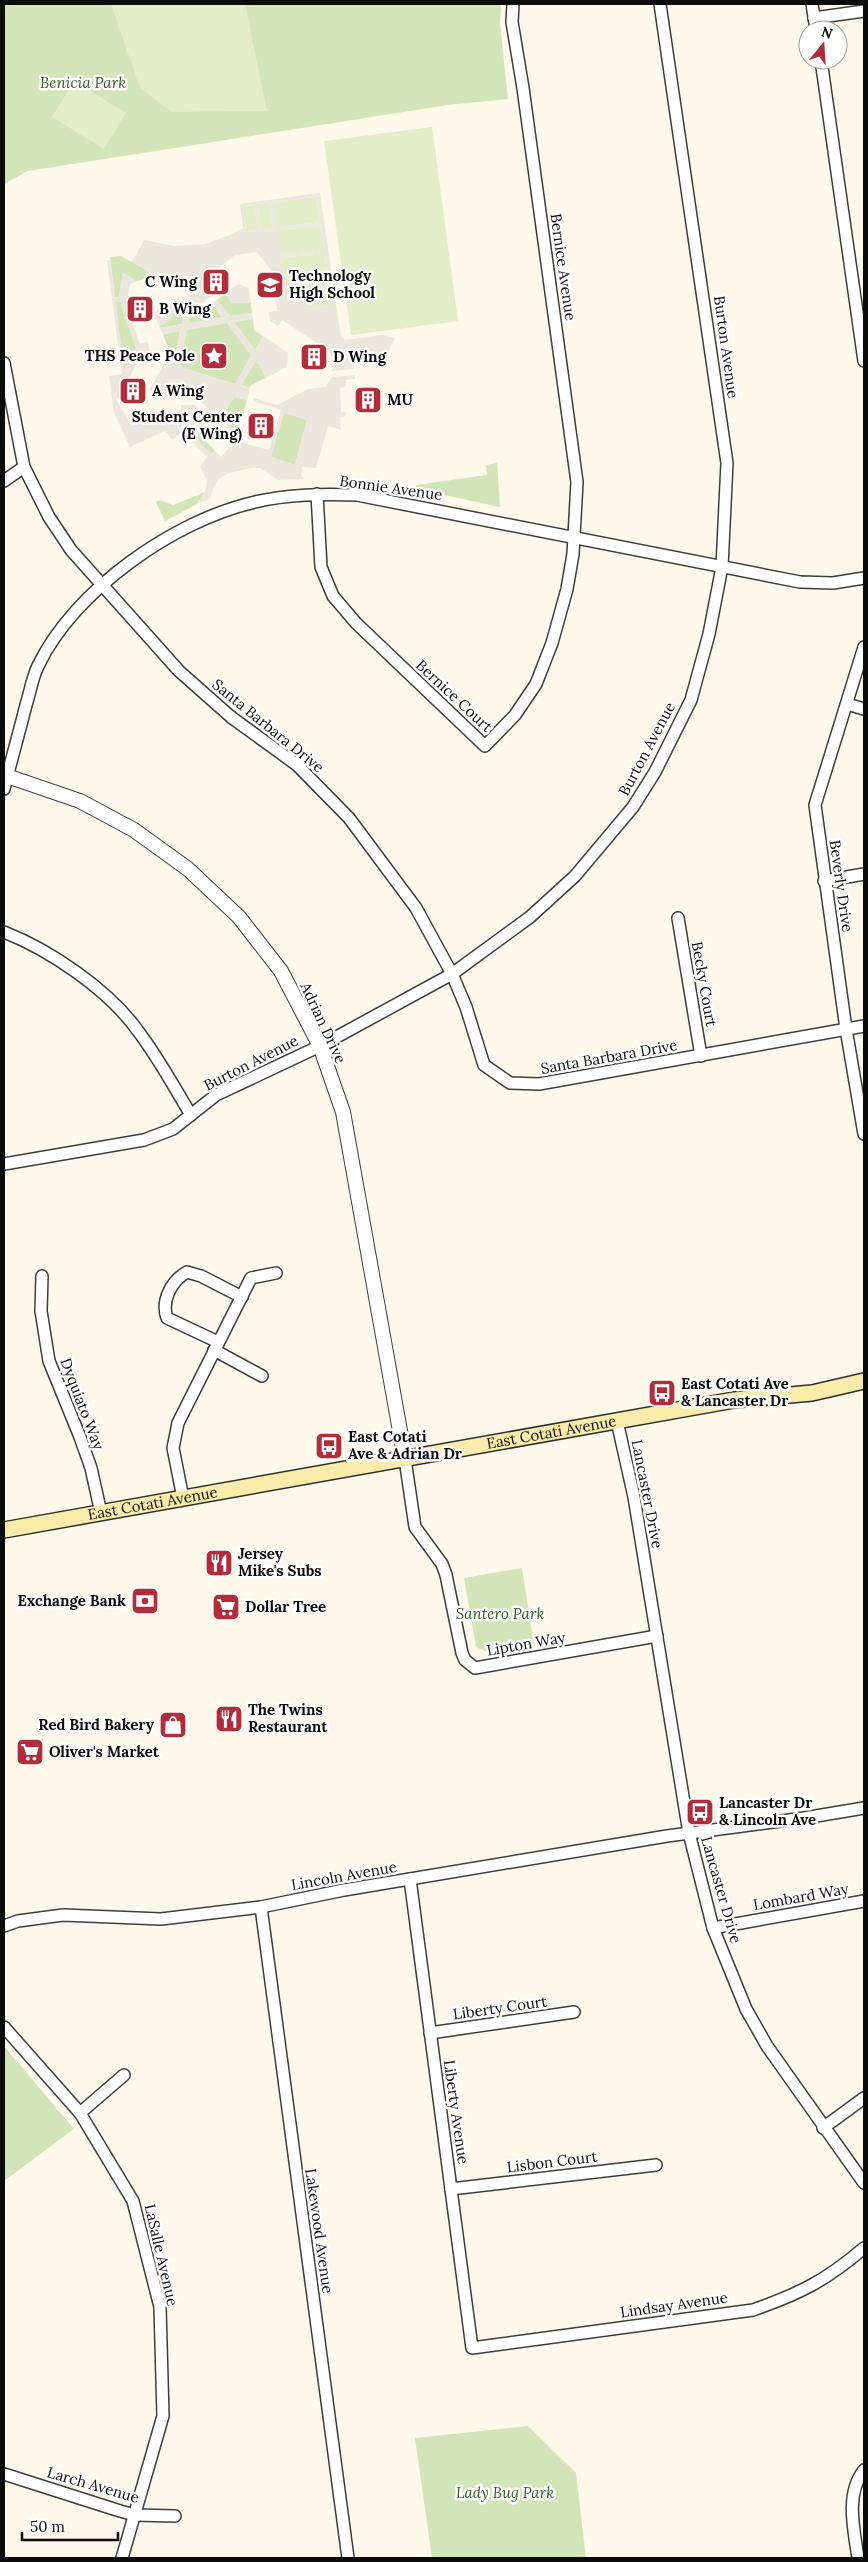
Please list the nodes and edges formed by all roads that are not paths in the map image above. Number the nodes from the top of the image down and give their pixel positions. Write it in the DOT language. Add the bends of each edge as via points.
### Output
graph roads {
  1 [pos="513,4"];
  2 [pos="660,4"];
  3 [pos="812,4"];
  4 [pos="864,11"];
  5 [pos="814,18"];
  6 [pos="822,70"];
  7 [pos="864,361"];
  8 [pos="4,363"];
  9 [pos="24,466"];
  10 [pos="4,481"];
  11 [pos="317,494"];
  12 [pos="575,536"];
  13 [pos="722,567"];
  14 [pos="864,578"];
  15 [pos="102,585"];
  16 [pos="864,647"];
  17 [pos="847,704"];
  18 [pos="864,709"];
  19 [pos="5,775"];
  20 [pos="4,790"];
  21 [pos="864,874"];
  22 [pos="824,881"];
  23 [pos="678,918"];
  24 [pos="4,932"];
  25 [pos="452,974"];
  26 [pos="864,1026"];
  27 [pos="846,1029"];
  28 [pos="320,1046"];
  29 [pos="701,1056"];
  30 [pos="191,1115"];
  31 [pos="864,1134"];
  32 [pos="4,1164"];
  33 [pos="276,1273"];
  34 [pos="42,1276"];
  35 [pos="242,1297"];
  36 [pos="216,1346"];
  37 [pos="262,1376"];
  38 [pos="864,1380"];
  39 [pos="617,1421"];
  40 [pos="405,1459"];
  41 [pos="183,1498"];
  42 [pos="101,1513"];
  43 [pos="4,1530"];
  44 [pos="657,1636"];
  45 [pos="864,1808"];
  46 [pos="689,1833"];
  47 [pos="410,1880"];
  48 [pos="864,1901"];
  49 [pos="261,1907"];
  50 [pos="4,1926"];
  51 [pos="713,1928"];
  52 [pos="574,2012"];
  53 [pos="4,2027"];
  54 [pos="430,2033"];
  55 [pos="124,2075"];
  56 [pos="864,2098"];
  57 [pos="80,2113"];
  58 [pos="823,2128"];
  59 [pos="656,2165"];
  60 [pos="864,2183"];
  61 [pos="451,2189"];
  62 [pos="864,2248"];
  63 [pos="472,2348"];
  64 [pos="864,2470"];
  65 [pos="4,2474"];
  66 [pos="135,2515"];
  67 [pos="175,2516"];
  68 [pos="122,2558"];
  69 [pos="348,2558"];
  70 [pos="858,2558"];
  1 -- 12 [label="street, Bernice Avenue" via="512,22 577,482"];
  2 -- 13 [label="street, Burton Avenue" via="728,463"];
  3 -- 5 [label="street"];
  4 -- 5 [label="street"];
  6 -- 7 [label="street"];
  8 -- 9 [label="street, Santa Barbara Drive"];
  9 -- 10 [label="street"];
  9 -- 15 [label="street, Santa Barbara Drive" via="49,518 71,550"];
  11 -- 12 [label="street, Bonnie Avenue" via="397,501"];
  11 -- 12 [label="street, Bernice Court" via="321,567 333,596 356,623 485,746 515,715 536,684 567,589"];
  11 -- 15 [label="street, Bonnie Avenue" via="254,502 195,523 166,538"];
  12 -- 13 [label="street, Bonnie Avenue"];
  13 -- 14 [label="street, Bonnie Avenue" via="800,582 833,583"];
  13 -- 25 [label="street, Burton Avenue" via="709,634 691,700 633,808 575,876 543,905"];
  15 -- 19 [label="street, Bonnie Avenue" via="70,616 52,639 37,667"];
  15 -- 25 [label="street, Santa Barbara Drive" via="179,671 231,717 297,765 348,818 416,908"];
  16 -- 17 [label="street, Beverly Drive"];
  17 -- 18 [label="street"];
  17 -- 22 [label="street, Beverly Drive" via="815,805"];
  19 -- 20 [label="street, Bonnie Avenue"];
  19 -- 28 [label="street, Adrian Drive" via="80,801 134,830 188,869 239,917 281,971"];
  21 -- 22 [label="street"];
  22 -- 27 [label="street, Beverly Drive"];
  23 -- 29 [label="street, Becky Court"];
  24 -- 30 [label="street" via="39,948 94,985 138,1029"];
  25 -- 28 [label="street, Burton Avenue"];
  25 -- 29 [label="street, Santa Barbara Drive" via="484,1065 510,1084 539,1084"];
  26 -- 27 [label="street, Santa Barbara Drive"];
  27 -- 29 [label="street, Santa Barbara Drive"];
  27 -- 31 [label="street, Beverly Drive"];
  28 -- 30 [label="street, Burton Avenue" via="216,1095"];
  28 -- 40 [label="street, Adrian Drive" via="343,1112"];
  30 -- 32 [label="street, Burton Avenue" via="173,1129 144,1140"];
  33 -- 35 [label="street" via="251,1278"];
  34 -- 42 [label="street, Dyquiato Way" via="41,1311 49,1361 91,1468"];
  35 -- 36 [label="street"];
  35 -- 36 [label="street" via="187,1272 180,1276 166,1296 163,1308 167,1318"];
  36 -- 37 [label="street"];
  36 -- 41 [label="street" via="173,1436"];
  38 -- 39 [label="main road, East Cotati Avenue" via="812,1392 734,1400"];
  39 -- 40 [label="main road, East Cotati Avenue"];
  39 -- 44 [label="street, Lancaster Drive" via="634,1497"];
  40 -- 41 [label="main road, East Cotati Avenue"];
  40 -- 44 [label="street, Lipton Way" via="415,1527 442,1564 462,1652 465,1660 475,1668"];
  41 -- 42 [label="main road, East Cotati Avenue"];
  42 -- 43 [label="main road, East Cotati Avenue"];
  44 -- 46 [label="street, Lancaster Drive"];
  45 -- 46 [label="street, Lincoln Avenue"];
  46 -- 47 [label="street, Lincoln Avenue"];
  46 -- 51 [label="street, Lancaster Drive"];
  47 -- 49 [label="street, Lincoln Avenue"];
  47 -- 54 [label="street, Liberty Avenue"];
  48 -- 51 [label="street, Lombard Way"];
  49 -- 50 [label="street, Lincoln Avenue" via="161,1918 63,1915"];
  49 -- 69 [label="street, Lakewood Avenue"];
  51 -- 58 [label="street, Lancaster Drive" via="746,2009 766,2046"];
  52 -- 54 [label="street, Liberty Court"];
  53 -- 57 [label="street, LaSalle Avenue"];
  54 -- 61 [label="street, Liberty Avenue"];
  55 -- 57 [label="street"];
  56 -- 58 [label="street"];
  57 -- 66 [label="street, LaSalle Avenue" via="133,2201 160,2307 163,2416"];
  58 -- 60 [label="street, Lancaster Drive"];
  59 -- 61 [label="street, Lisbon Court"];
  61 -- 63 [label="street, Liberty Avenue"];
  62 -- 63 [label="street, Lindsay Avenue" via="833,2274 794,2296 753,2310"];
  64 -- 70 [label="street" via="854,2490 852,2514"];
  65 -- 66 [label="street, Larch Avenue"];
  66 -- 67 [label="street, Larch Avenue"];
  66 -- 68 [label="street, LaSalle Avenue"];
}
